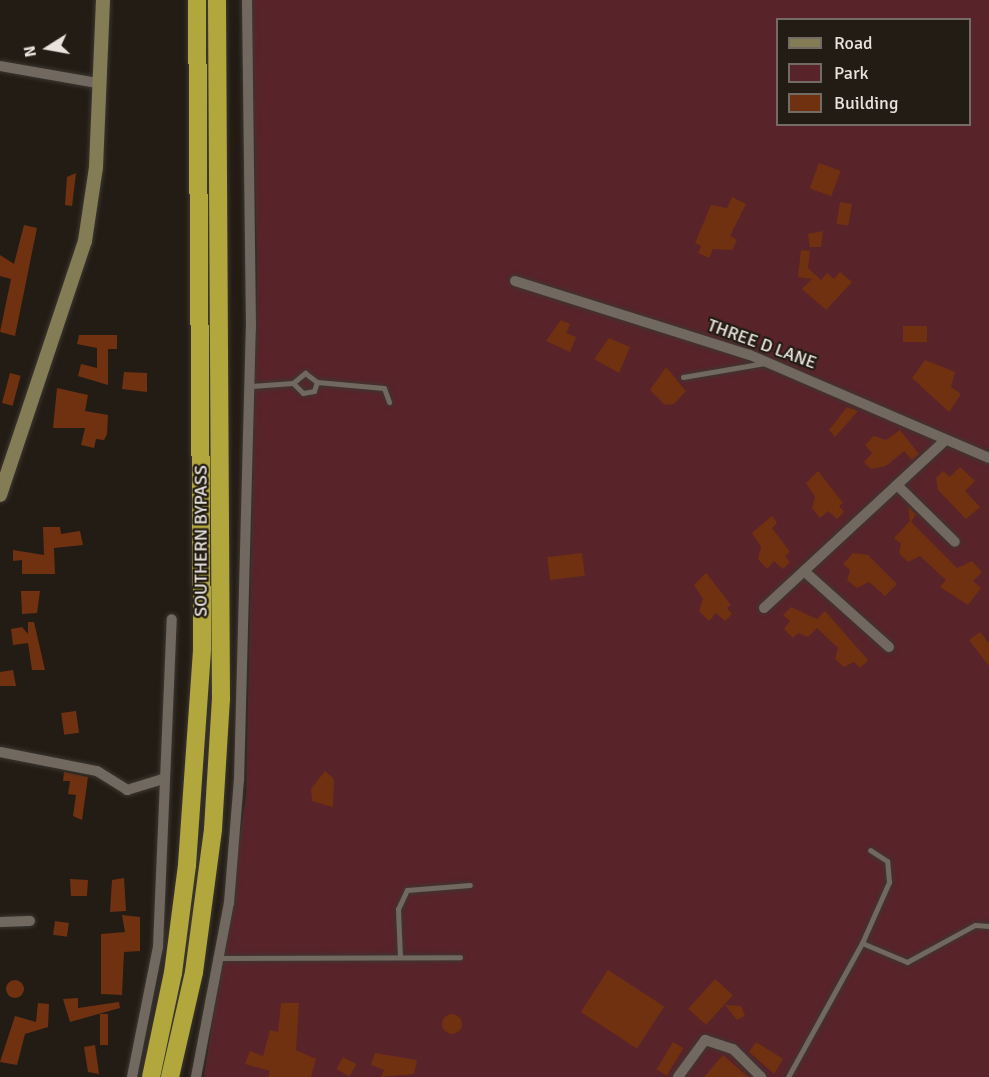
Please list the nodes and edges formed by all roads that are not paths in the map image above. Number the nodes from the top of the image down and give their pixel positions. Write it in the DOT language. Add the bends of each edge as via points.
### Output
graph roads {
  1 [pos="103,0"];
  2 [pos="196,0"];
  3 [pos="217,0"];
  4 [pos="247,0"];
  5 [pos="0,66"];
  6 [pos="97,83"];
  7 [pos="516,281"];
  8 [pos="770,362"];
  9 [pos="683,377"];
  10 [pos="317,382"];
  11 [pos="293,383"];
  12 [pos="251,386"];
  13 [pos="389,402"];
  14 [pos="943,442"];
  15 [pos="989,458"];
  16 [pos="897,485"];
  17 [pos="0,495"];
  18 [pos="955,542"];
  19 [pos="804,571"];
  20 [pos="764,608"];
  21 [pos="172,619"];
  22 [pos="889,647"];
  23 [pos="0,752"];
  24 [pos="163,778"];
  25 [pos="870,850"];
  26 [pos="470,885"];
  27 [pos="30,921"];
  28 [pos="0,922"];
  29 [pos="989,926"];
  30 [pos="862,943"];
  31 [pos="400,957"];
  32 [pos="460,957"];
  33 [pos="221,958"];
  34 [pos="132,1077"];
  35 [pos="151,1077"];
  36 [pos="170,1077"];
  37 [pos="196,1077"];
  38 [pos="678,1077"];
  39 [pos="761,1077"];
  40 [pos="788,1077"];
  1 -- 6 [label="main road"];
  2 -- 35 [label="highway, SOUTHERN BYPASS" via="202,649 187,865 173,973"];
  3 -- 36 [label="highway, SOUTHERN BYPASS" via="221,699 213,829 196,961"];
  4 -- 12 [label="street"];
  5 -- 6 [label="street"];
  6 -- 17 [label="main road" via="96,166 85,241"];
  7 -- 8 [label="street, THREE D LANE"];
  8 -- 9 [label="lane"];
  8 -- 14 [label="street, THREE D LANE" via="851,394"];
  10 -- 11 [label="lane" via="305,372"];
  10 -- 11 [label="lane" via="309,393"];
  10 -- 13 [label="lane" via="384,388"];
  11 -- 12 [label="lane"];
  12 -- 33 [label="street" via="239,780"];
  14 -- 15 [label="street, THREE D LANE"];
  14 -- 16 [label="street"];
  16 -- 18 [label="street"];
  16 -- 19 [label="street"];
  19 -- 20 [label="street"];
  19 -- 22 [label="street"];
  21 -- 24 [label="street"];
  23 -- 24 [label="street" via="97,771 128,790"];
  24 -- 34 [label="street" via="158,947"];
  25 -- 30 [label="lane" via="887,861 891,875"];
  26 -- 31 [label="lane" via="407,890 398,909"];
  27 -- 28 [label="street"];
  29 -- 30 [label="lane" via="975,925 907,962"];
  30 -- 40 [label="lane"];
  31 -- 32 [label="lane"];
  31 -- 33 [label="lane"];
  33 -- 37 [label="street"];
  38 -- 39 [label="street" via="705,1040 733,1049"];
}
